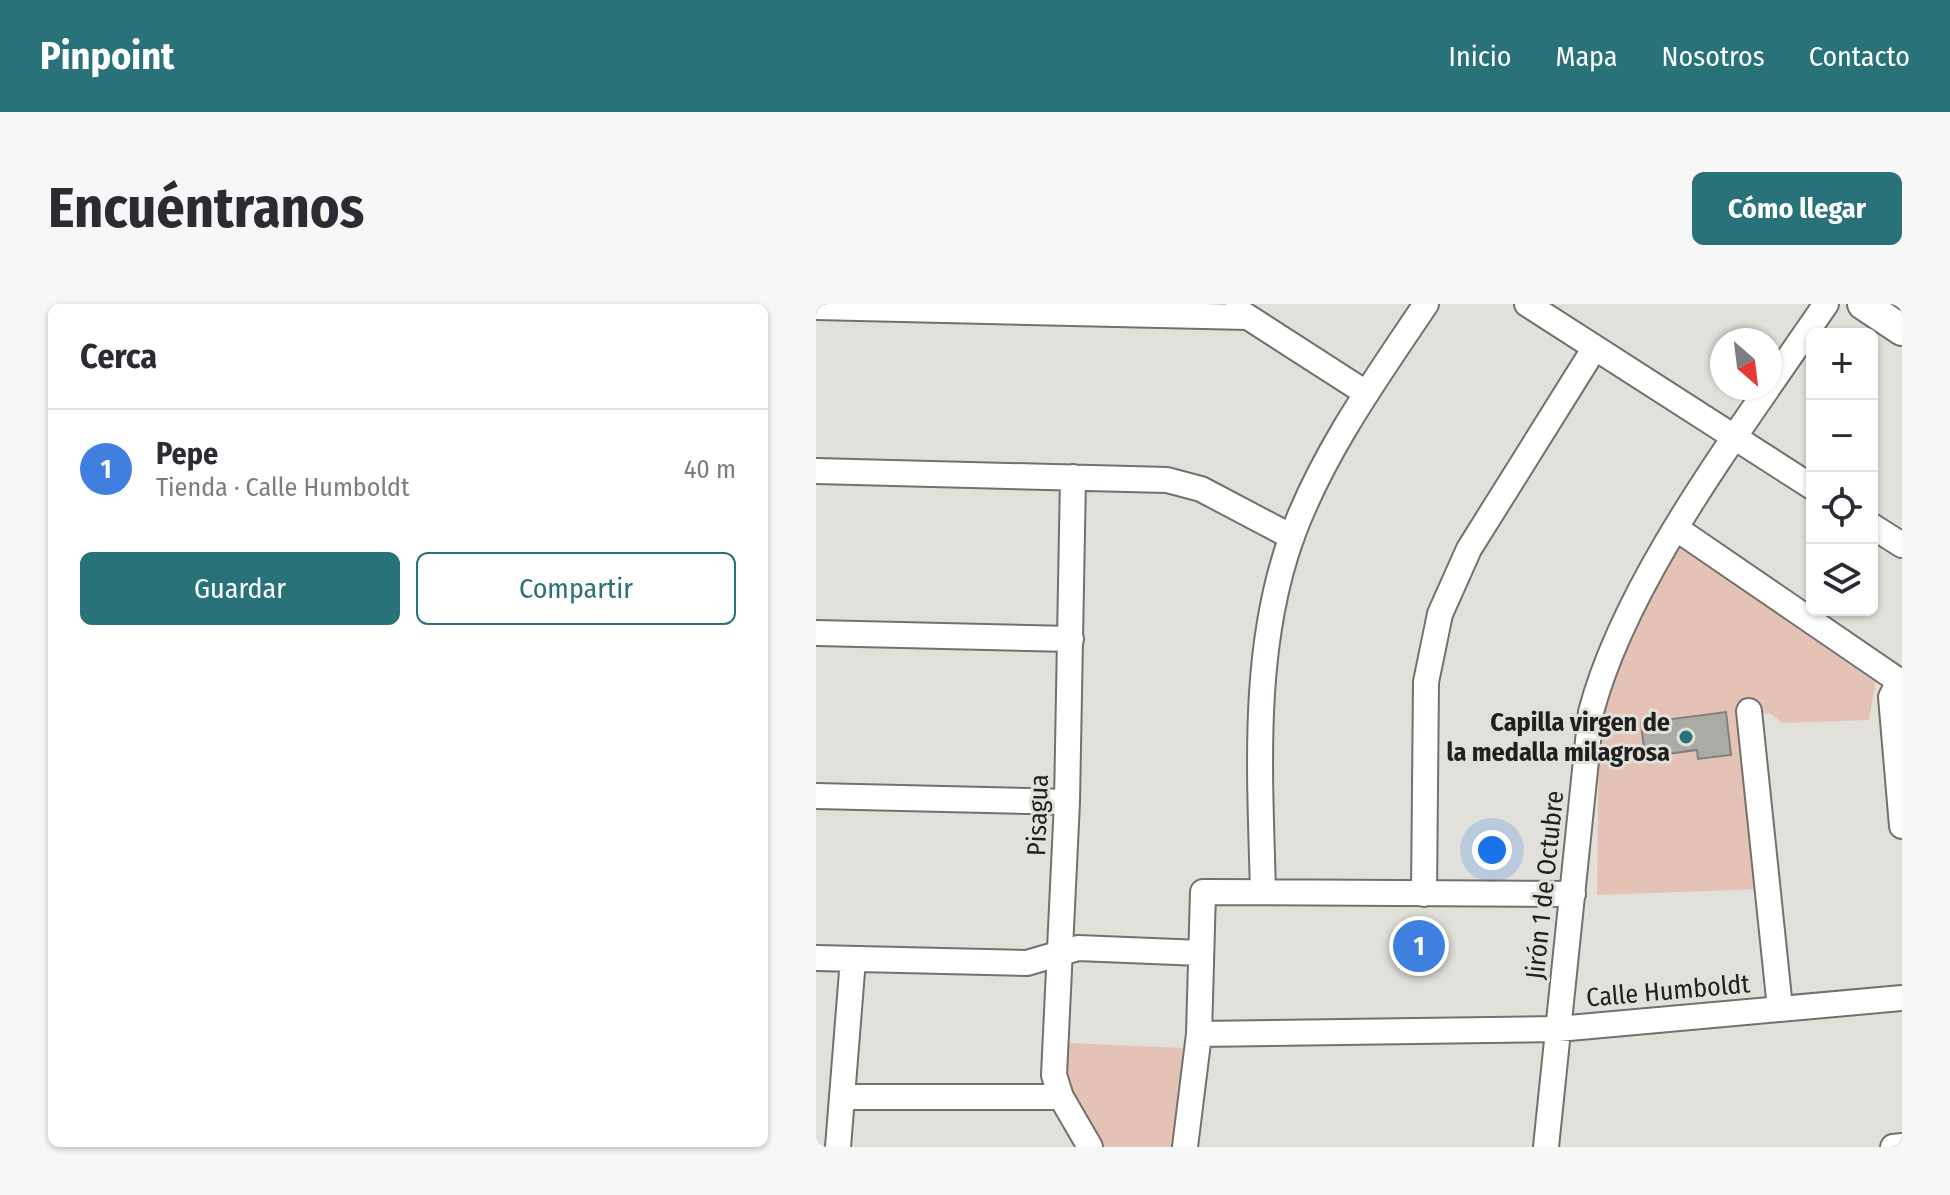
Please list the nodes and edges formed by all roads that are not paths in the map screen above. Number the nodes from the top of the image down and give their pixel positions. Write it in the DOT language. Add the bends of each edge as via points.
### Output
graph roads {
  1 [pos="1426,304"];
  2 [pos="1527,304"];
  3 [pos="1826,304"];
  4 [pos="1863,304"];
  5 [pos="816,307"];
  6 [pos="1238,311"];
  7 [pos="1902,330"];
  8 [pos="1594,349"];
  9 [pos="1782,367"];
  10 [pos="1366,393"];
  11 [pos="1759,400"];
  12 [pos="1734,437"];
  13 [pos="816,471"];
  14 [pos="1073,477"];
  15 [pos="1806,483"];
  16 [pos="1677,529"];
  17 [pos="1878,530"];
  18 [pos="1292,537"];
  19 [pos="1902,545"];
  20 [pos="816,633"];
  21 [pos="1071,639"];
  22 [pos="1901,682"];
  23 [pos="1749,711"];
  24 [pos="816,796"];
  25 [pos="1067,802"];
  26 [pos="1902,826"];
  27 [pos="1263,892"];
  28 [pos="1424,894"];
  29 [pos="1573,894"];
  30 [pos="1201,953"];
  31 [pos="1059,956"];
  32 [pos="816,958"];
  33 [pos="853,959"];
  34 [pos="1902,998"];
  35 [pos="1780,1008"];
  36 [pos="1558,1029"];
  37 [pos="1199,1034"];
  38 [pos="842,1097"];
  39 [pos="1061,1097"];
  40 [pos="1902,1146"];
  41 [pos="838,1147"];
  42 [pos="1090,1147"];
  43 [pos="1185,1147"];
  44 [pos="1546,1147"];
  45 [pos="1893,1147"];
  1 -- 10 [label="street"];
  2 -- 8 [label="street"];
  3 -- 9 [label="street, Jirón 1 de Octubre"];
  4 -- 7 [label="street"];
  5 -- 6 [label="street"];
  6 -- 10 [label="street"];
  8 -- 12 [label="street"];
  8 -- 28 [label="street" via="1469,549 1440,614 1426,682"];
  10 -- 18 [label="street"];
  11 -- 12 [label="street, Jirón 1 de Octubre"];
  12 -- 15 [label="street"];
  12 -- 16 [label="street, Jirón 1 de Octubre"];
  13 -- 14 [label="street"];
  14 -- 18 [label="street" via="1185,484"];
  14 -- 21 [label="street, Pisagua"];
  16 -- 22 [label="street"];
  16 -- 29 [label="street, Jirón 1 de Octubre" via="1602,669 1591,712"];
  17 -- 19 [label="street"];
  18 -- 27 [label="street" via="1267,641 1259,725"];
  20 -- 21 [label="street"];
  21 -- 25 [label="street, Pisagua"];
  22 -- 26 [label="street" via="1891,697"];
  23 -- 35 [label="street"];
  24 -- 25 [label="street"];
  25 -- 31 [label="street, Pisagua"];
  27 -- 28 [label="street"];
  27 -- 30 [label="street" via="1203,892"];
  28 -- 29 [label="street"];
  29 -- 36 [label="street, Jirón 1 de Octubre"];
  30 -- 31 [label="street" via="1078,948"];
  30 -- 37 [label="street"];
  31 -- 33 [label="street" via="1027,963"];
  31 -- 39 [label="street, Pisagua" via="1054,1075"];
  32 -- 33 [label="street"];
  33 -- 38 [label="street"];
  34 -- 35 [label="street, Calle Humboldt"];
  35 -- 36 [label="street, Calle Humboldt"];
  36 -- 37 [label="street, Calle Humboldt"];
  36 -- 44 [label="street, Jirón 1 de Octubre"];
  37 -- 43 [label="street"];
  38 -- 39 [label="street"];
  38 -- 41 [label="street"];
  39 -- 42 [label="street, Pisagua"];
  40 -- 45 [label="street"];
}
